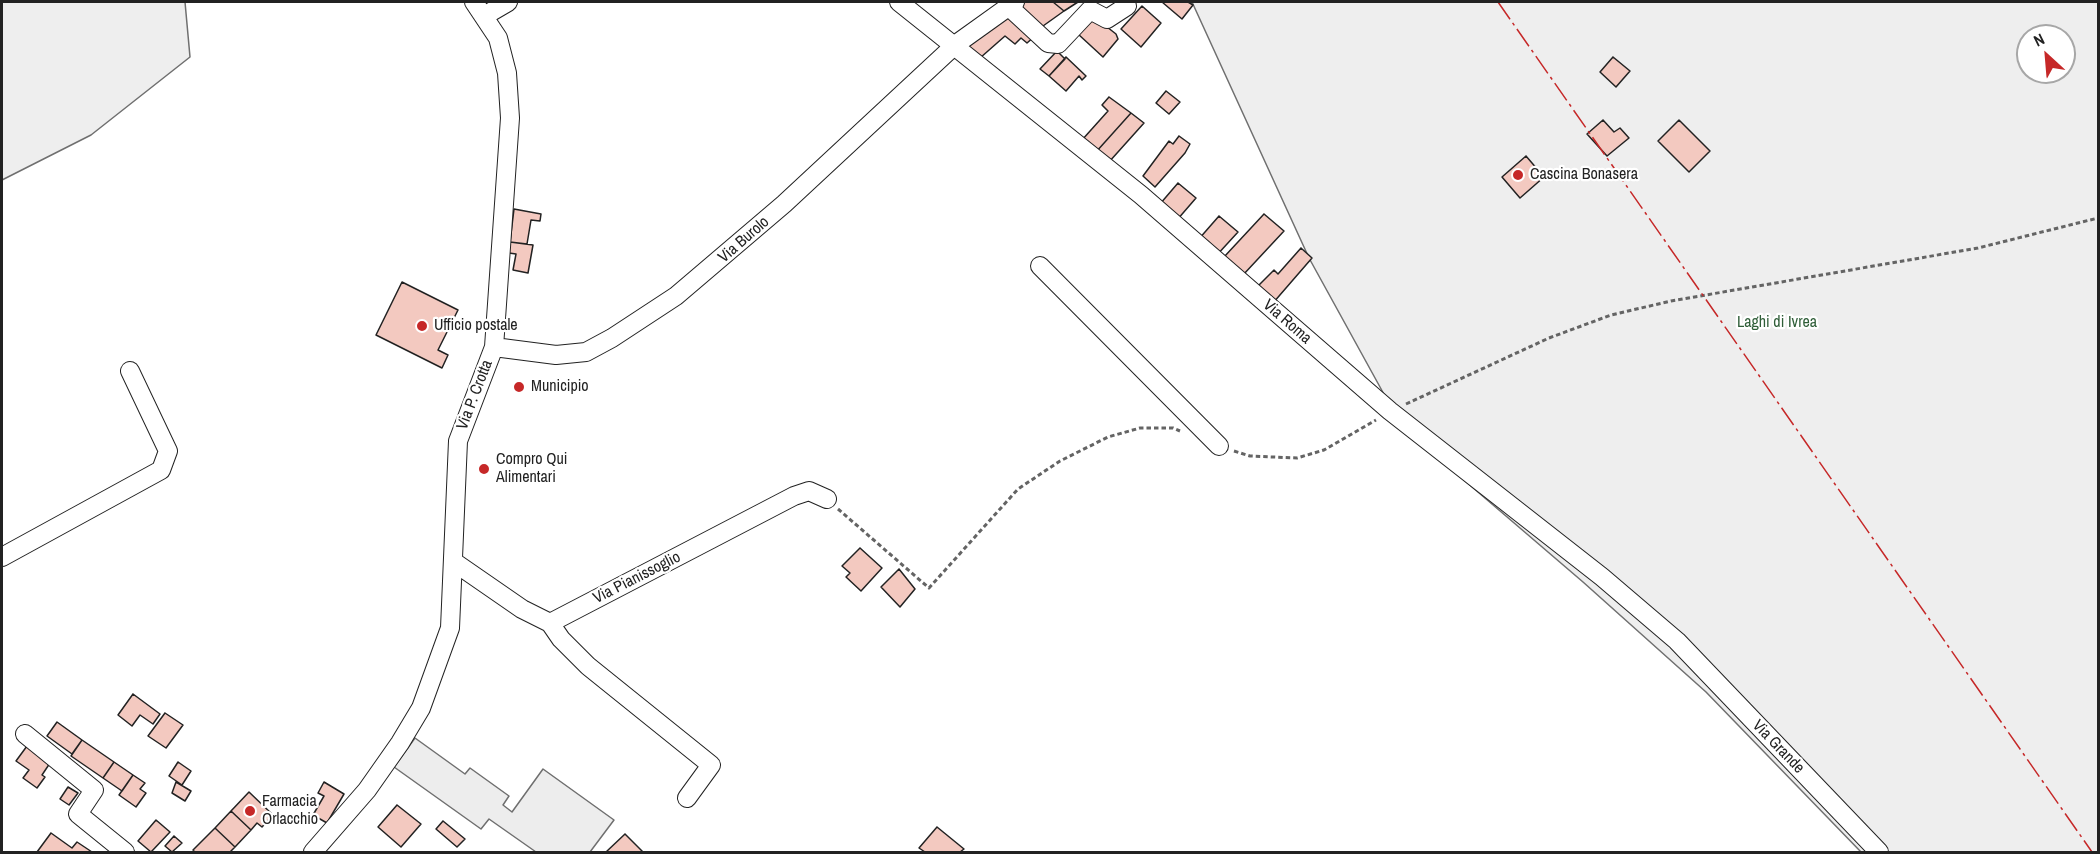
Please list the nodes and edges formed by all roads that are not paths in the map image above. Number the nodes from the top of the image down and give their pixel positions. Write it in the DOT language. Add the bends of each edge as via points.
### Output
graph roads {
  1 [pos="508,2"];
  2 [pos="899,2"];
  3 [pos="1012,4"];
  4 [pos="1127,6"];
  5 [pos="479,9"];
  6 [pos="955,45"];
  7 [pos="1040,266"];
  8 [pos="494,347"];
  9 [pos="130,371"];
  10 [pos="1219,446"];
  11 [pos="827,499"];
  12 [pos="2,557"];
  13 [pos="454,562"];
  14 [pos="550,623"];
  15 [pos="1677,641"];
  16 [pos="25,734"];
  17 [pos="687,798"];
  18 [pos="125,852"];
  19 [pos="313,852"];
  20 [pos="1879,852"];
  1 -- 5 [label="street"];
  2 -- 6 [label="street, Via Roma"];
  3 -- 4 [label="street" via="1048,43 1058,44 1090,10 1107,19"];
  3 -- 6 [label="street, Via Burolo"];
  5 -- 8 [label="street, Via P. Crotta" via="498,38 507,73 510,118"];
  6 -- 8 [label="street, Via Burolo" via="676,296 585,352 556,356"];
  6 -- 15 [label="street, Via Roma" via="1140,195 1390,411 1602,577"];
  7 -- 10 [label="street"];
  8 -- 13 [label="street, Via P. Crotta" via="458,441"];
  9 -- 12 [label="street" via="168,451 161,470"];
  11 -- 14 [label="street, Via Pianissoglio" via="809,491 794,496"];
  13 -- 14 [label="street" via="522,609"];
  13 -- 19 [label="street, Via P. Crotta" via="450,628 421,708 368,790"];
  14 -- 17 [label="street" via="588,666 711,765"];
  15 -- 20 [label="street, Via Grande"];
  16 -- 18 [label="street" via="94,790 78,814"];
}
